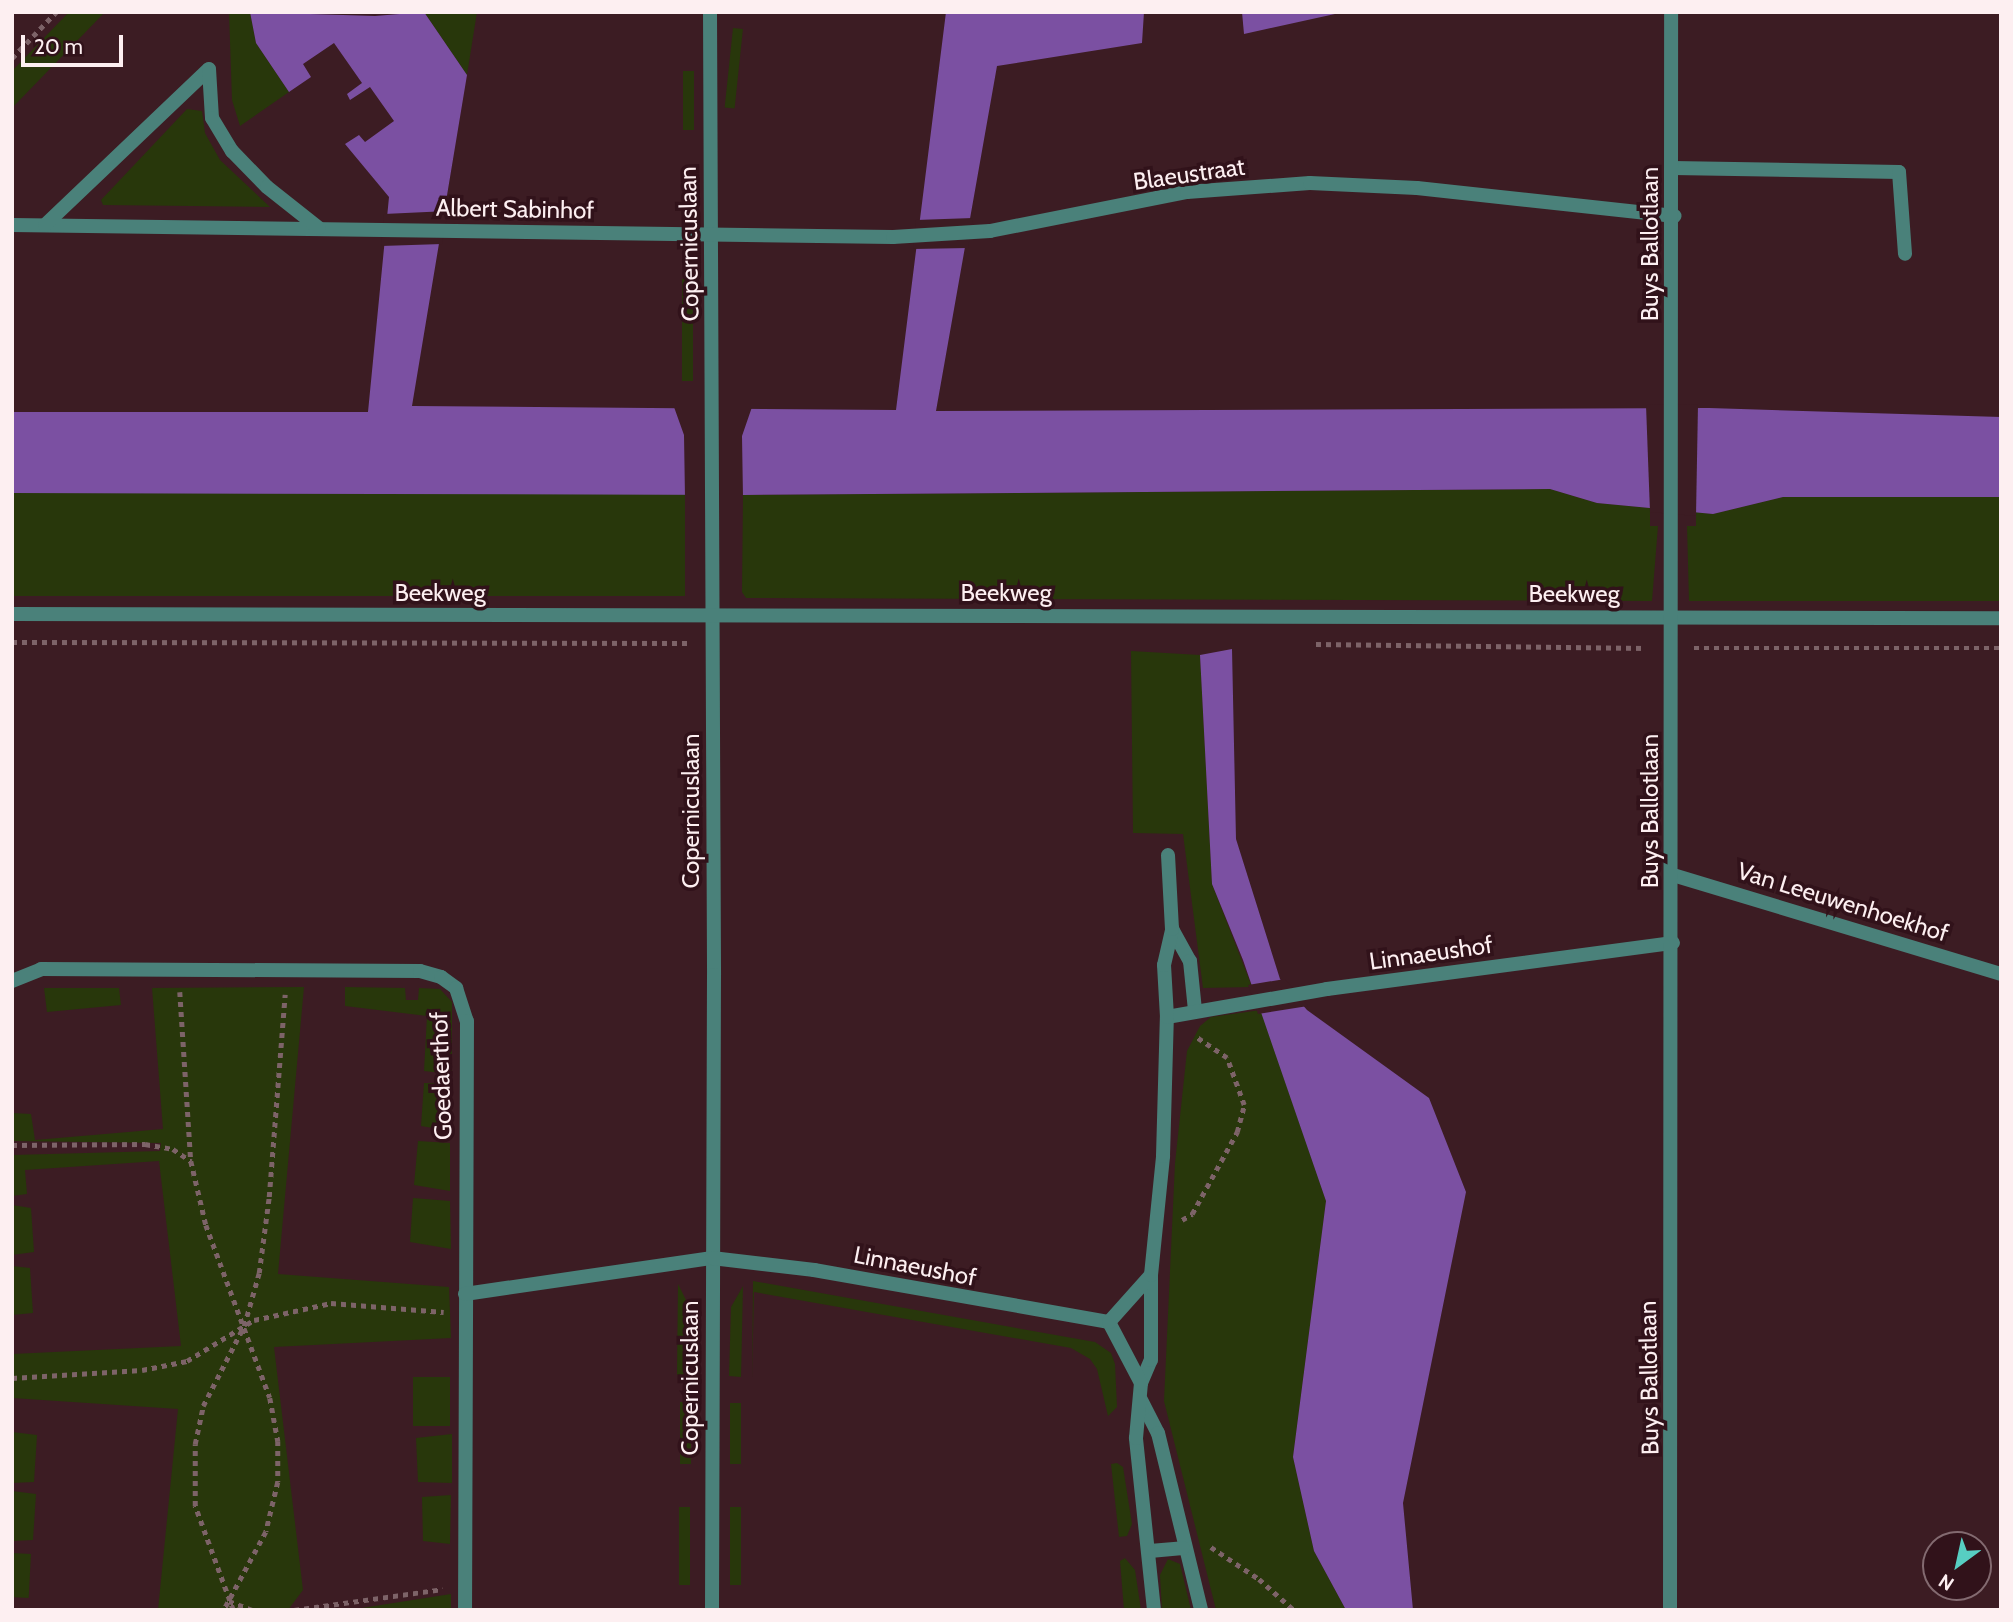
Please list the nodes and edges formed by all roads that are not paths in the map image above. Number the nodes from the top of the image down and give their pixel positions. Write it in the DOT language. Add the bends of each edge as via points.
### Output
graph roads {
  1 [pos="710,12"];
  2 [pos="1671,12"];
  3 [pos="1673,168"];
  4 [pos="1674,216"];
  5 [pos="45,225"];
  6 [pos="12,226"];
  7 [pos="318,228"];
  8 [pos="711,235"];
  9 [pos="1905,254"];
  10 [pos="12,614"];
  11 [pos="712,616"];
  12 [pos="1672,617"];
  13 [pos="2001,618"];
  14 [pos="1168,855"];
  15 [pos="1673,875"];
  16 [pos="1171,929"];
  17 [pos="1673,943"];
  18 [pos="2001,974"];
  19 [pos="12,981"];
  20 [pos="1195,1010"];
  21 [pos="1167,1017"];
  22 [pos="712,1258"];
  23 [pos="1151,1275"];
  24 [pos="465,1294"];
  25 [pos="1109,1322"];
  26 [pos="1141,1383"];
  27 [pos="1141,1400"];
  28 [pos="1183,1548"];
  29 [pos="1150,1551"];
  30 [pos="465,1610"];
  31 [pos="712,1610"];
  32 [pos="1154,1610"];
  33 [pos="1202,1610"];
  34 [pos="1670,1610"];
  1 -- 8 [label="street, Copernicuslaan"];
  2 -- 3 [label="street, Buys Ballotlaan"];
  3 -- 4 [label="street, Buys Ballotlaan"];
  3 -- 9 [label="street" via="1899,172"];
  4 -- 8 [label="street, Blaeustraat" via="1417,188 1310,183 1186,192 990,232 893,237"];
  4 -- 12 [label="street, Buys Ballotlaan"];
  5 -- 6 [label="street, Albert Sabinhof"];
  5 -- 7 [label="street, Albert Sabinhof"];
  5 -- 7 [label="street" via="209,69 212,118 232,151"];
  7 -- 8 [label="street, Albert Sabinhof"];
  8 -- 11 [label="street, Copernicuslaan"];
  10 -- 11 [label="street, Beekweg"];
  11 -- 12 [label="street, Beekweg"];
  11 -- 22 [label="street, Copernicuslaan"];
  12 -- 13 [label="street, Beekweg"];
  12 -- 15 [label="street, Buys Ballotlaan"];
  14 -- 16 [label="street"];
  15 -- 17 [label="street, Buys Ballotlaan"];
  15 -- 18 [label="street, Van Leeuwenhoekhof"];
  16 -- 20 [label="street" via="1190,961"];
  16 -- 21 [label="street" via="1164,965"];
  17 -- 20 [label="street, Linnaeushof"];
  17 -- 34 [label="street, Buys Ballotlaan"];
  19 -- 24 [label="street, Goedaerthof" via="41,968 421,971 441,977 456,988 467,1021"];
  20 -- 21 [label="street, Linnaeushof"];
  21 -- 23 [label="street" via="1163,1156"];
  22 -- 24 [label="street"];
  22 -- 25 [label="street, Linnaeushof" via="814,1270"];
  22 -- 31 [label="street, Copernicuslaan"];
  23 -- 25 [label="street"];
  23 -- 26 [label="street" via="1150,1360"];
  24 -- 30 [label="street, Goedaerthof"];
  25 -- 26 [label="street"];
  26 -- 27 [label="street"];
  27 -- 28 [label="street" via="1158,1433"];
  27 -- 29 [label="street" via="1136,1438"];
  28 -- 29 [label="street"];
  28 -- 33 [label="street"];
  29 -- 32 [label="street"];
}
